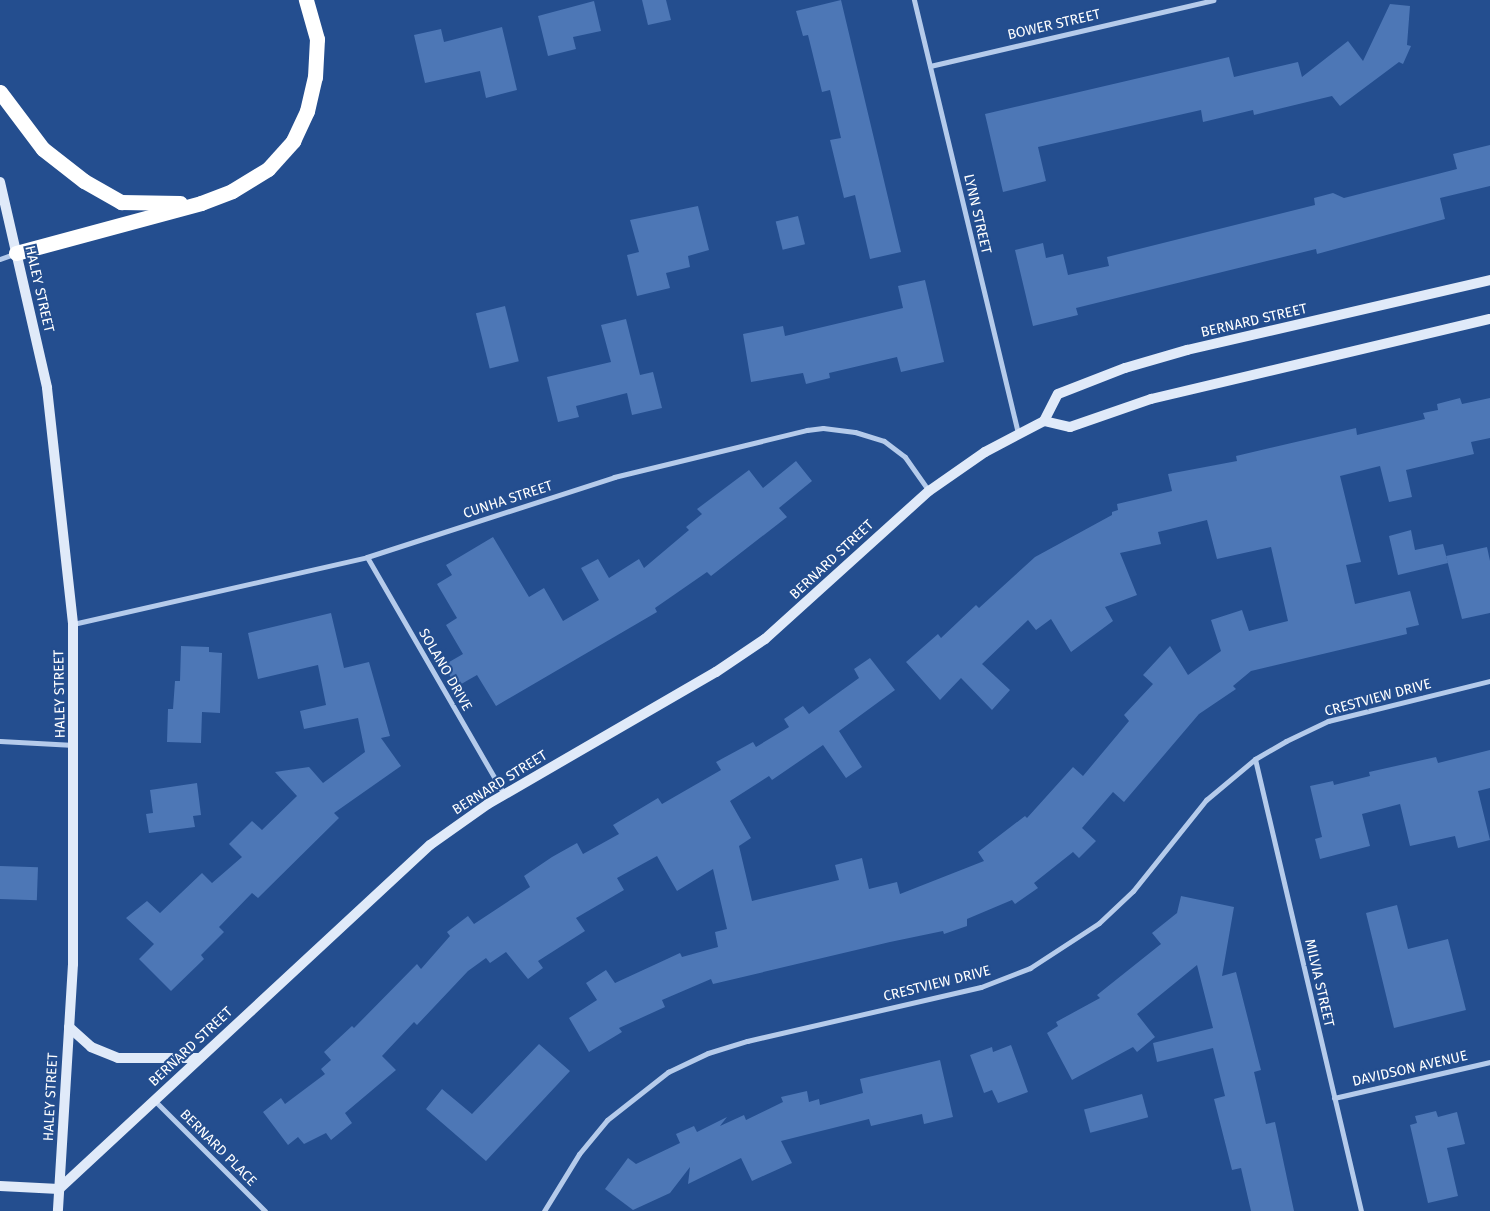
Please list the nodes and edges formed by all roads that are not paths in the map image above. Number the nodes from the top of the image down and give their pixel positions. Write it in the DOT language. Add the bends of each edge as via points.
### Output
graph roads {
  1 [pos="306,0"];
  2 [pos="914,0"];
  3 [pos="1212,0"];
  4 [pos="930,66"];
  5 [pos="0,92"];
  6 [pos="0,182"];
  7 [pos="201,203"];
  8 [pos="16,253"];
  9 [pos="0,259"];
  10 [pos="1490,280"];
  11 [pos="1490,320"];
  12 [pos="1044,421"];
  13 [pos="1018,434"];
  14 [pos="929,491"];
  15 [pos="367,557"];
  16 [pos="73,624"];
  17 [pos="1490,681"];
  18 [pos="0,741"];
  19 [pos="74,745"];
  20 [pos="1256,759"];
  21 [pos="504,794"];
  22 [pos="69,1027"];
  23 [pos="199,1058"];
  24 [pos="1490,1062"];
  25 [pos="1334,1098"];
  26 [pos="154,1100"];
  27 [pos="0,1186"];
  28 [pos="59,1189"];
  29 [pos="58,1211"];
  30 [pos="265,1211"];
  31 [pos="544,1211"];
  32 [pos="1361,1211"];
  1 -- 7 [label="highway" via="316,39 315,77 307,111 293,141 268,169 232,191"];
  2 -- 4 [label="street, LYNN STREET"];
  3 -- 4 [label="street, BOWER STREET"];
  4 -- 13 [label="street, LYNN STREET"];
  5 -- 7 [label="highway" via="43,149 84,181 121,202"];
  6 -- 8 [label="street, HALEY STREET"];
  7 -- 8 [label="highway"];
  8 -- 9 [label="street"];
  8 -- 16 [label="street, HALEY STREET" via="47,388"];
  10 -- 12 [label="street, BERNARD STREET" via="1124,368 1058,394"];
  11 -- 12 [label="street" via="1151,400 1070,427"];
  12 -- 13 [label="street, BERNARD STREET"];
  13 -- 14 [label="street, BERNARD STREET"];
  14 -- 15 [label="street, CUNHA STREET" via="905,457 884,441 855,432 815,429 753,441 614,477"];
  14 -- 21 [label="street, BERNARD STREET" via="765,639 716,672"];
  15 -- 16 [label="street, CUNHA STREET"];
  15 -- 21 [label="street, SOLANO DRIVE"];
  16 -- 19 [label="street, HALEY STREET"];
  17 -- 20 [label="street, CRESTVIEW DRIVE" via="1328,721"];
  18 -- 19 [label="street"];
  19 -- 22 [label="street, HALEY STREET"];
  20 -- 25 [label="street, MILVIA STREET"];
  20 -- 31 [label="street, CRESTVIEW DRIVE" via="1206,800 1133,891 1066,948 1030,968 981,987 746,1041 708,1053 668,1072 607,1120 579,1154"];
  21 -- 23 [label="street, BERNARD STREET" via="430,845"];
  22 -- 23 [label="street" via="91,1047 118,1058"];
  22 -- 28 [label="street, HALEY STREET"];
  23 -- 26 [label="street, BERNARD STREET"];
  24 -- 25 [label="street, DAVIDSON AVENUE"];
  25 -- 32 [label="street, MILVIA STREET"];
  26 -- 28 [label="street, BERNARD STREET"];
  26 -- 30 [label="street, BERNARD PLACE"];
  27 -- 28 [label="street"];
  28 -- 29 [label="street, HALEY STREET"];
}
